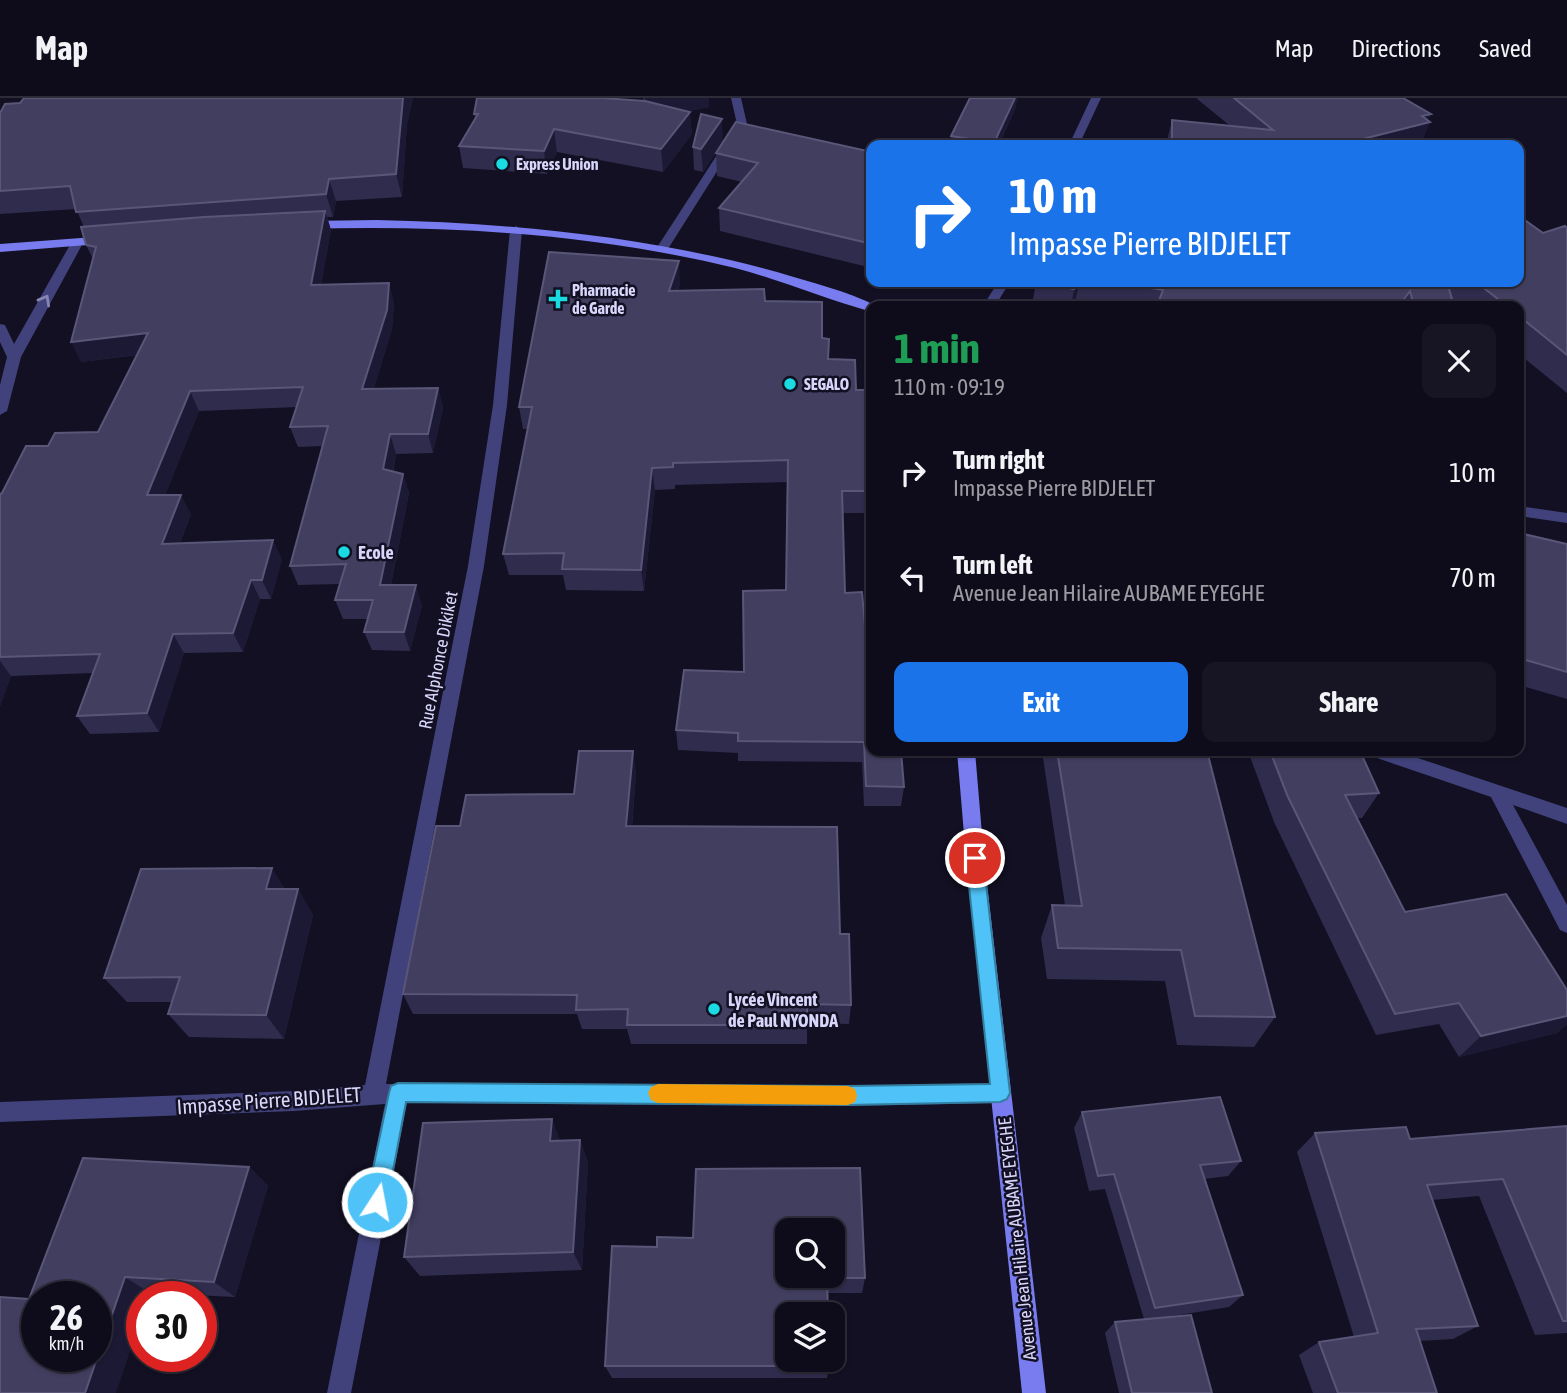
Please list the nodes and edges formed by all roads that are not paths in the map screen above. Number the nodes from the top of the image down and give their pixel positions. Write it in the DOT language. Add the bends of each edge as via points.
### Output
graph roads {
  1 [pos="736,98"];
  2 [pos="1096,98"];
  3 [pos="1076,140"];
  4 [pos="297,225"];
  5 [pos="516,230"];
  6 [pos="117,239"];
  7 [pos="76,243"];
  8 [pos="0,248"];
  9 [pos="662,249"];
  10 [pos="866,306"];
  11 [pos="0,328"];
  12 [pos="14,357"];
  13 [pos="0,411"];
  14 [pos="1524,512"];
  15 [pos="1567,518"];
  16 [pos="966,756"];
  17 [pos="1392,756"];
  18 [pos="1497,792"];
  19 [pos="1567,816"];
  20 [pos="1567,924"];
  21 [pos="374,1093"];
  22 [pos="398,1093"];
  23 [pos="1000,1093"];
  24 [pos="0,1112"];
  25 [pos="339,1393"];
  26 [pos="1034,1393"];
  1 -- 9 [label="street" via="742,124"];
  2 -- 3 [label="street"];
  4 -- 5 [label="main road"];
  5 -- 9 [label="main road"];
  5 -- 21 [label="street, Rue Alphonce Dikiket" via="500,405 476,566"];
  6 -- 7 [label="main road"];
  7 -- 8 [label="main road"];
  12 -- 7 [label="street, one-way"];
  9 -- 10 [label="main road" via="793,281"];
  11 -- 12 [label="street"];
  12 -- 13 [label="street"];
  14 -- 15 [label="street"];
  16 -- 23 [label="main road, Avenue Jean Hilaire AUBAME EYEGHE"];
  17 -- 18 [label="street"];
  18 -- 19 [label="street"];
  18 -- 20 [label="street"];
  21 -- 22 [label="street, Impasse Pierre BIDJELET"];
  21 -- 24 [label="street, Impasse Pierre BIDJELET" via="294,1101"];
  22 -- 23 [label="street, Impasse Pierre BIDJELET"];
  22 -- 25 [label="street"];
  23 -- 26 [label="main road, Avenue Jean Hilaire AUBAME EYEGHE"];
}
